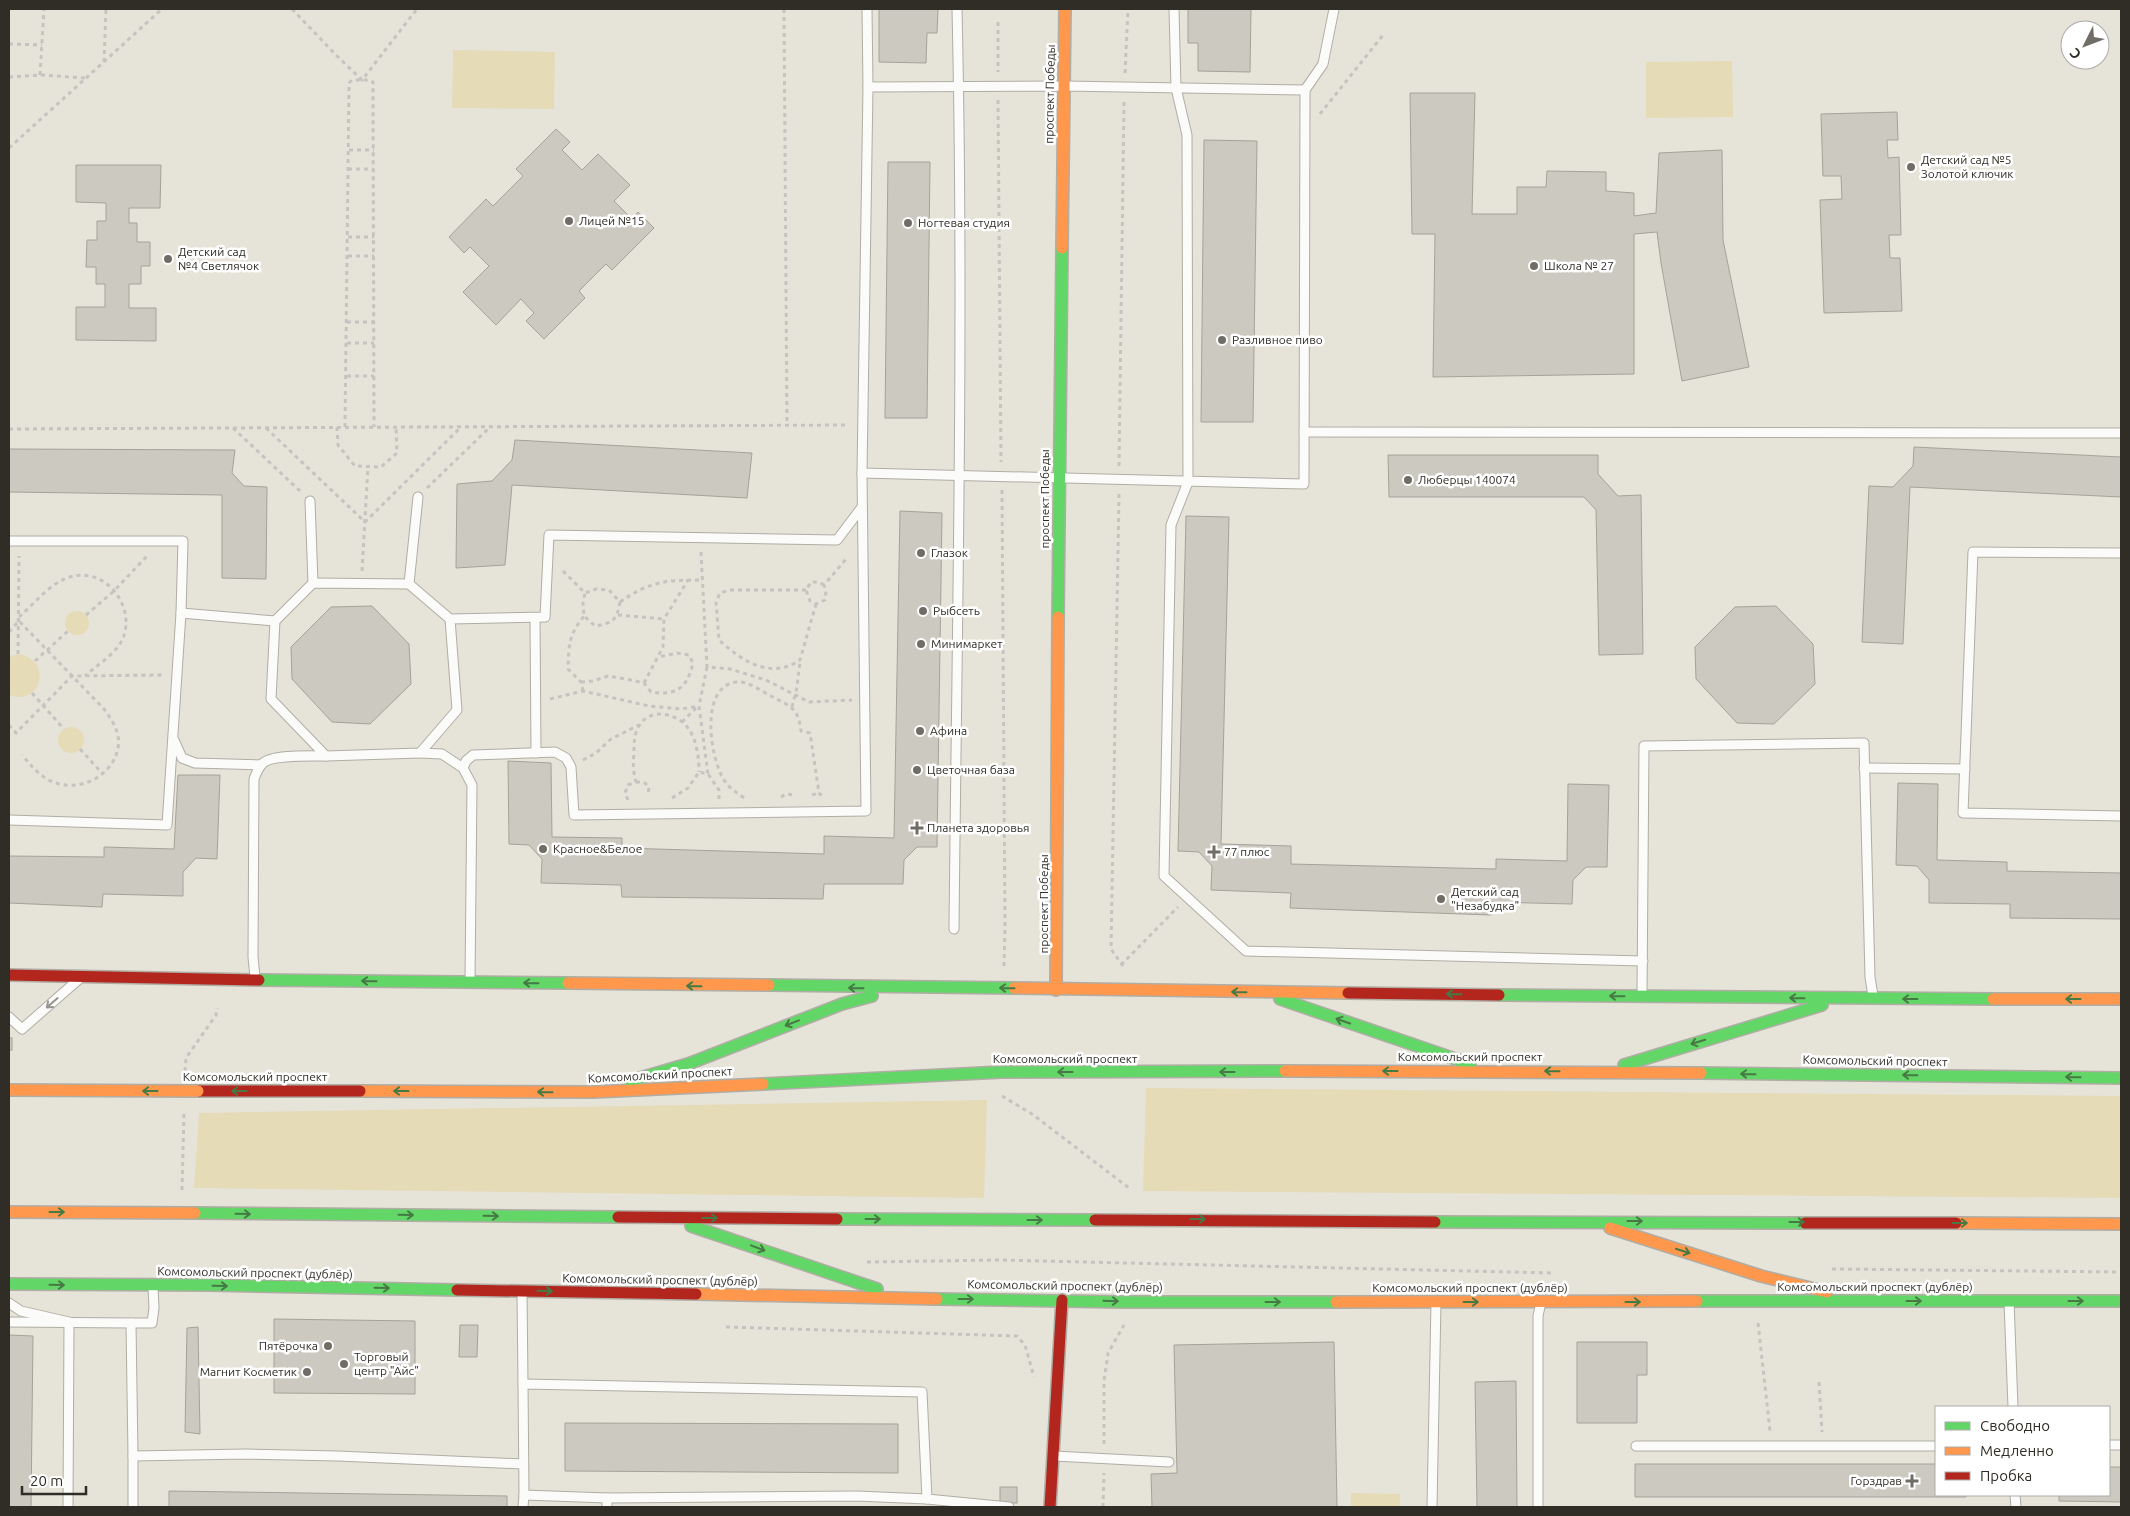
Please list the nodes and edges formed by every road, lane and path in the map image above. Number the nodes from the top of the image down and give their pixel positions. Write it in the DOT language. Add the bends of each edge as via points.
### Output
graph roads {
  1 [pos="44,9"];
  2 [pos="106,9"];
  3 [pos="162,9"];
  4 [pos="292,9"];
  5 [pos="417,9"];
  6 [pos="784,9"];
  7 [pos="866,9"];
  8 [pos="957,9"];
  9 [pos="1065,9"];
  10 [pos="1128,9"];
  11 [pos="1174,9"];
  12 [pos="1334,9"];
  13 [pos="998,22"];
  14 [pos="1383,35"];
  15 [pos="9,44"];
  16 [pos="42,45"];
  17 [pos="104,62"];
  18 [pos="40,75"];
  19 [pos="9,77"];
  20 [pos="87,78"];
  21 [pos="362,80"];
  22 [pos="959,86"];
  23 [pos="998,86"];
  24 [pos="1064,86"];
  25 [pos="868,87"];
  26 [pos="1124,87"];
  27 [pos="1176,88"];
  28 [pos="1305,90"];
  29 [pos="1305,132"];
  30 [pos="9,148"];
  31 [pos="348,150"];
  32 [pos="374,150"];
  33 [pos="348,169"];
  34 [pos="374,169"];
  35 [pos="348,237"];
  36 [pos="374,237"];
  37 [pos="348,256"];
  38 [pos="374,256"];
  39 [pos="347,322"];
  40 [pos="374,322"];
  41 [pos="347,343"];
  42 [pos="374,343"];
  43 [pos="347,376"];
  44 [pos="374,376"];
  45 [pos="787,425"];
  46 [pos="862,425"];
  47 [pos="337,427"];
  48 [pos="345,427"];
  49 [pos="374,427"];
  50 [pos="396,427"];
  51 [pos="461,427"];
  52 [pos="489,427"];
  53 [pos="233,428"];
  54 [pos="266,428"];
  55 [pos="9,429"];
  56 [pos="1304,432"];
  57 [pos="2121,434"];
  58 [pos="368,466"];
  59 [pos="862,473"];
  60 [pos="958,476"];
  61 [pos="1002,478"];
  62 [pos="1059,479"];
  63 [pos="1119,481"];
  64 [pos="1188,482"];
  65 [pos="418,497"];
  66 [pos="310,501"];
  67 [pos="862,507"];
  68 [pos="365,522"];
  69 [pos="700,538"];
  70 [pos="9,541"];
  71 [pos="19,541"];
  72 [pos="160,541"];
  73 [pos="862,541"];
  74 [pos="2121,553"];
  75 [pos="548,557"];
  76 [pos="688,580"];
  77 [pos="702,580"];
  78 [pos="313,583"];
  79 [pos="361,584"];
  80 [pos="409,584"];
  81 [pos="824,585"];
  82 [pos="806,590"];
  83 [pos="114,591"];
  84 [pos="585,593"];
  85 [pos="620,602"];
  86 [pos="816,604"];
  87 [pos="182,613"];
  88 [pos="86,615"];
  89 [pos="618,615"];
  90 [pos="584,616"];
  91 [pos="535,618"];
  92 [pos="19,619"];
  93 [pos="450,619"];
  94 [pos="664,619"];
  95 [pos="275,620"];
  96 [pos="68,631"];
  97 [pos="9,632"];
  98 [pos="47,651"];
  99 [pos="18,654"];
  100 [pos="659,657"];
  101 [pos="800,660"];
  102 [pos="35,662"];
  103 [pos="707,667"];
  104 [pos="72,676"];
  105 [pos="85,676"];
  106 [pos="177,676"];
  107 [pos="581,682"];
  108 [pos="644,683"];
  109 [pos="583,691"];
  110 [pos="32,693"];
  111 [pos="795,695"];
  112 [pos="865,699"];
  113 [pos="536,702"];
  114 [pos="699,706"];
  115 [pos="43,707"];
  116 [pos="792,707"];
  117 [pos="682,722"];
  118 [pos="9,725"];
  119 [pos="639,725"];
  120 [pos="64,729"];
  121 [pos="173,738"];
  122 [pos="80,749"];
  123 [pos="420,753"];
  124 [pos="536,753"];
  125 [pos="22,755"];
  126 [pos="326,756"];
  127 [pos="261,765"];
  128 [pos="571,767"];
  129 [pos="463,768"];
  130 [pos="1864,768"];
  131 [pos="1965,768"];
  132 [pos="699,772"];
  133 [pos="102,773"];
  134 [pos="708,774"];
  135 [pos="636,782"];
  136 [pos="819,793"];
  137 [pos="648,796"];
  138 [pos="798,796"];
  139 [pos="808,796"];
  140 [pos="654,797"];
  141 [pos="665,798"];
  142 [pos="778,798"];
  143 [pos="750,799"];
  144 [pos="629,802"];
  145 [pos="645,802"];
  146 [pos="838,811"];
  147 [pos="718,813"];
  148 [pos="2121,816"];
  149 [pos="9,820"];
  150 [pos="1188,897"];
  151 [pos="954,929"];
  152 [pos="1643,961"];
  153 [pos="1121,965"];
  154 [pos="1127,968"];
  155 [pos="1004,972"];
  156 [pos="9,975"];
  157 [pos="82,977"];
  158 [pos="256,980"];
  159 [pos="470,982"];
  160 [pos="905,988"];
  161 [pos="1056,990"];
  162 [pos="1259,992"];
  163 [pos="1642,996"];
  164 [pos="1846,998"];
  165 [pos="1873,999"];
  166 [pos="2121,999"];
  167 [pos="217,1008"];
  168 [pos="9,1017"];
  169 [pos="1488,1071"];
  170 [pos="1601,1072"];
  171 [pos="185,1077"];
  172 [pos="2121,1078"];
  173 [pos="9,1090"];
  174 [pos="594,1092"];
  175 [pos="1002,1096"];
  176 [pos="184,1106"];
  177 [pos="1129,1188"];
  178 [pos="182,1193"];
  179 [pos="9,1212"];
  180 [pos="661,1218"];
  181 [pos="1586,1221"];
  182 [pos="2121,1224"];
  183 [pos="864,1262"];
  184 [pos="1826,1269"];
  185 [pos="2121,1272"];
  186 [pos="1553,1274"];
  187 [pos="9,1284"];
  188 [pos="152,1286"];
  189 [pos="522,1291"];
  190 [pos="918,1299"];
  191 [pos="1062,1300"];
  192 [pos="1865,1301"];
  193 [pos="2009,1301"];
  194 [pos="2121,1301"];
  195 [pos="1436,1302"];
  196 [pos="1541,1302"];
  197 [pos="9,1304"];
  198 [pos="1757,1317"];
  199 [pos="9,1322"];
  200 [pos="68,1322"];
  201 [pos="131,1323"];
  202 [pos="726,1327"];
  203 [pos="1035,1378"];
  204 [pos="1819,1382"];
  205 [pos="522,1384"];
  206 [pos="2013,1406"];
  207 [pos="1636,1446"];
  208 [pos="1771,1446"];
  209 [pos="1823,1446"];
  210 [pos="1935,1446"];
  211 [pos="133,1456"];
  212 [pos="1053,1456"];
  213 [pos="1169,1462"];
  214 [pos="523,1464"];
  215 [pos="524,1495"];
  216 [pos="858,1496"];
  217 [pos="927,1499"];
  218 [pos="607,1502"];
  219 [pos="68,1507"];
  220 [pos="133,1507"];
  221 [pos="523,1507"];
  222 [pos="858,1507"];
  223 [pos="1009,1507"];
  224 [pos="1050,1507"];
  225 [pos="1432,1507"];
  226 [pos="1538,1507"];
  1 -- 16 [label="path"];
  2 -- 17 [label="path"];
  3 -- 17 [label="path"];
  4 -- 21 [label="path"];
  5 -- 21 [label="path"];
  6 -- 45 [label="path"];
  7 -- 25 [label="lane"];
  8 -- 22 [label="lane"];
  9 -- 24 [label="main road, проспект Победы"];
  10 -- 26 [label="path"];
  11 -- 27 [label="lane"];
  12 -- 28 [label="lane" via="1323,64"];
  13 -- 23 [label="path"];
  14 -- 29 [label="path"];
  15 -- 16 [label="path"];
  16 -- 18 [label="path"];
  17 -- 20 [label="path"];
  18 -- 19 [label="path"];
  18 -- 20 [label="path"];
  20 -- 30 [label="path"];
  21 -- 31 [label="path" via="349,83"];
  21 -- 32 [label="path" via="373,82"];
  22 -- 23 [label="lane"];
  22 -- 25 [label="lane"];
  22 -- 60 [label="lane"];
  23 -- 24 [label="lane"];
  23 -- 61 [label="path"];
  24 -- 26 [label="lane"];
  24 -- 62 [label="main road, проспект Победы"];
  25 -- 46 [label="lane"];
  26 -- 27 [label="lane"];
  26 -- 63 [label="path"];
  27 -- 28 [label="lane"];
  27 -- 64 [label="lane" via="1187,135"];
  28 -- 29 [label="lane"];
  29 -- 56 [label="lane"];
  31 -- 32 [label="path"];
  31 -- 33 [label="path"];
  32 -- 34 [label="path"];
  33 -- 34 [label="path"];
  33 -- 35 [label="path"];
  34 -- 36 [label="path"];
  35 -- 36 [label="path"];
  35 -- 37 [label="path"];
  36 -- 38 [label="path"];
  37 -- 38 [label="path"];
  37 -- 39 [label="path"];
  38 -- 40 [label="path"];
  39 -- 40 [label="path"];
  39 -- 41 [label="path"];
  40 -- 42 [label="path"];
  41 -- 42 [label="path"];
  41 -- 43 [label="path"];
  42 -- 44 [label="path"];
  43 -- 44 [label="path"];
  43 -- 48 [label="path"];
  44 -- 49 [label="path"];
  45 -- 46 [label="path"];
  45 -- 52 [label="path"];
  46 -- 59 [label="lane"];
  47 -- 48 [label="path"];
  47 -- 54 [label="path"];
  47 -- 58 [label="path" via="338,445 349,459 355,466"];
  48 -- 49 [label="path"];
  49 -- 50 [label="path"];
  50 -- 51 [label="path"];
  50 -- 58 [label="path" via="397,453 381,467"];
  51 -- 52 [label="path"];
  51 -- 68 [label="path"];
  52 -- 65 [label="path"];
  53 -- 54 [label="path"];
  53 -- 55 [label="path"];
  53 -- 66 [label="path"];
  54 -- 68 [label="path"];
  56 -- 57 [label="lane"];
  56 -- 64 [label="lane" via="1304,484"];
  58 -- 68 [label="path"];
  59 -- 60 [label="lane"];
  59 -- 67 [label="lane"];
  60 -- 61 [label="lane"];
  60 -- 151 [label="lane"];
  61 -- 62 [label="lane"];
  61 -- 155 [label="path"];
  62 -- 63 [label="lane"];
  62 -- 161 [label="main road, проспект Победы"];
  63 -- 64 [label="lane"];
  63 -- 153 [label="path" via="1111,949"];
  64 -- 150 [label="lane" via="1171,525 1164,876"];
  65 -- 80 [label="lane"];
  66 -- 78 [label="lane"];
  67 -- 69 [label="lane" via="837,540"];
  67 -- 73 [label="lane"];
  68 -- 79 [label="path"];
  69 -- 75 [label="lane" via="549,535"];
  69 -- 77 [label="path"];
  70 -- 71 [label="lane"];
  71 -- 72 [label="lane"];
  71 -- 92 [label="path"];
  72 -- 83 [label="path"];
  72 -- 87 [label="lane" via="183,542"];
  73 -- 81 [label="path"];
  73 -- 112 [label="lane"];
  74 -- 131 [label="lane" via="1974,552"];
  75 -- 84 [label="path"];
  75 -- 91 [label="lane" via="545,617"];
  76 -- 77 [label="path"];
  76 -- 85 [label="path" via="662,582 640,589"];
  76 -- 94 [label="path"];
  77 -- 103 [label="path"];
  78 -- 79 [label="lane"];
  78 -- 95 [label="lane"];
  79 -- 80 [label="lane"];
  80 -- 93 [label="lane"];
  81 -- 82 [label="path" via="811,582"];
  81 -- 86 [label="path" via="825,600"];
  82 -- 86 [label="path" via="810,601"];
  82 -- 101 [label="path" via="730,590 720,593 716,602 719,640 743,660 776,670"];
  83 -- 88 [label="path"];
  83 -- 92 [label="path" via="96,578 71,576 56,583"];
  83 -- 105 [label="path" via="126,609 123,639"];
  84 -- 85 [label="path" via="596,589 609,590"];
  84 -- 90 [label="path"];
  85 -- 89 [label="path"];
  86 -- 101 [label="path"];
  87 -- 95 [label="lane"];
  87 -- 106 [label="lane"];
  89 -- 90 [label="path" via="609,624 595,626"];
  89 -- 94 [label="path"];
  90 -- 107 [label="path" via="573,630 569,645 568,669"];
  91 -- 93 [label="lane"];
  91 -- 113 [label="lane"];
  92 -- 97 [label="path"];
  92 -- 98 [label="path"];
  92 -- 99 [label="path"];
  93 -- 123 [label="lane" via="456,710"];
  94 -- 100 [label="path" via="663,647"];
  95 -- 126 [label="lane" via="271,700"];
  96 -- 98 [label="path"];
  98 -- 102 [label="path"];
  98 -- 104 [label="path"];
  100 -- 108 [label="path"];
  100 -- 108 [label="path" via="677,653 689,655 693,663 690,676 683,686 667,694 651,692"];
  101 -- 111 [label="path"];
  103 -- 111 [label="path" via="730,669 766,680"];
  103 -- 114 [label="path"];
  104 -- 105 [label="path"];
  104 -- 115 [label="path"];
  104 -- 133 [label="path" via="104,708 117,732 115,756"];
  105 -- 106 [label="path"];
  106 -- 121 [label="lane"];
  107 -- 108 [label="path" via="608,676"];
  107 -- 109 [label="path"];
  109 -- 113 [label="path"];
  109 -- 114 [label="path" via="650,706 681,709"];
  110 -- 115 [label="path"];
  111 -- 112 [label="path" via="810,702"];
  111 -- 116 [label="path"];
  112 -- 146 [label="lane" via="866,811"];
  113 -- 124 [label="lane"];
  114 -- 117 [label="path"];
  114 -- 134 [label="path"];
  115 -- 118 [label="path" via="16,733"];
  115 -- 120 [label="path"];
  116 -- 136 [label="path" via="799,716 801,731 810,733"];
  116 -- 143 [label="path" via="737,681 723,686 715,696 711,713 717,762 731,789"];
  117 -- 119 [label="path" via="662,713 649,716"];
  117 -- 132 [label="path" via="696,743"];
  119 -- 128 [label="path"];
  119 -- 135 [label="path" via="632,761"];
  121 -- 127 [label="lane" via="182,758 195,763"];
  121 -- 149 [label="lane" via="167,825"];
  122 -- 133 [label="path"];
  123 -- 126 [label="lane"];
  123 -- 129 [label="lane" via="442,754"];
  124 -- 128 [label="lane" via="555,752 566,758"];
  124 -- 129 [label="lane" via="473,756"];
  125 -- 133 [label="path" via="49,780 72,786 92,781"];
  126 -- 127 [label="lane" via="291,756"];
  127 -- 158 [label="lane" via="254,779 253,957"];
  128 -- 147 [label="lane" via="574,814"];
  129 -- 159 [label="lane" via="472,785"];
  130 -- 131 [label="lane"];
  130 -- 152 [label="lane" via="1864,743 1644,746"];
  130 -- 165 [label="lane"];
  131 -- 148 [label="lane" via="1963,813"];
  132 -- 134 [label="path"];
  132 -- 141 [label="path" via="679,795"];
  134 -- 147 [label="path" via="719,790"];
  135 -- 137 [label="path" via="644,782 649,787"];
  135 -- 144 [label="path" via="628,785"];
  136 -- 139 [label="path"];
  136 -- 146 [label="path"];
  137 -- 140 [label="path"];
  137 -- 145 [label="path"];
  138 -- 142 [label="path" via="786,794"];
  146 -- 147 [label="lane"];
  150 -- 152 [label="lane" via="1246,951"];
  150 -- 153 [label="path"];
  152 -- 163 [label="lane"];
  153 -- 154 [label="path"];
  156 -- 157 [label="main road"];
  157 -- 158 [label="main road"];
  157 -- 168 [label="lane, one-way" via="22,1029"];
  159 -- 158 [label="main road, one-way"];
  160 -- 159 [label="main road, one-way"];
  161 -- 160 [label="main road, one-way"];
  160 -- 174 [label="main road, one-way" via="842,1004 688,1064"];
  162 -- 161 [label="main road, one-way"];
  163 -- 162 [label="main road, one-way"];
  169 -- 162 [label="main road, one-way"];
  164 -- 163 [label="main road, one-way"];
  164 -- 165 [label="main road"];
  164 -- 170 [label="main road, one-way"];
  166 -- 165 [label="main road, one-way"];
  167 -- 171 [label="path" via="216,1015 186,1058"];
  170 -- 169 [label="main road, Комсомольский проспект, one-way"];
  169 -- 174 [label="main road, Комсомольский проспект, one-way" via="1002,1072"];
  172 -- 170 [label="main road, Комсомольский проспект, one-way"];
  174 -- 173 [label="main road, Комсомольский проспект, one-way, bridge"];
  175 -- 177 [label="path" via="1032,1114"];
  176 -- 178 [label="path"];
  179 -- 180 [label="main road, one-way, bridge"];
  180 -- 181 [label="main road, one-way"];
  180 -- 190 [label="main road, one-way" via="730,1237 839,1279"];
  181 -- 182 [label="main road, one-way"];
  181 -- 192 [label="main road, one-way" via="1761,1276"];
  183 -- 186 [label="path" via="999,1260"];
  184 -- 185 [label="path"];
  187 -- 188 [label="main road, Комсомольский проспект (дублёр), one-way"];
  188 -- 189 [label="main road, Комсомольский проспект (дублёр), one-way"];
  188 -- 201 [label="lane" via="152,1322"];
  189 -- 190 [label="main road, Комсомольский проспект (дублёр), one-way"];
  189 -- 205 [label="lane"];
  190 -- 191 [label="main road, Комсомольский проспект (дублёр), one-way"];
  191 -- 195 [label="main road, Комсомольский проспект (дублёр), one-way"];
  191 -- 212 [label="main road"];
  192 -- 193 [label="main road, Комсомольский проспект (дублёр), one-way"];
  196 -- 192 [label="main road, Комсомольский проспект (дублёр), one-way"];
  193 -- 194 [label="main road, Комсомольский проспект (дублёр), one-way"];
  193 -- 206 [label="lane"];
  195 -- 196 [label="main road, Комсомольский проспект (дублёр), one-way"];
  195 -- 225 [label="lane"];
  196 -- 226 [label="lane" via="1538,1316"];
  197 -- 200 [label="lane" via="21,1311"];
  198 -- 208 [label="path"];
  199 -- 200 [label="lane"];
  200 -- 201 [label="lane"];
  200 -- 219 [label="lane"];
  201 -- 211 [label="lane"];
  202 -- 203 [label="path" via="1018,1336 1026,1345"];
  204 -- 209 [label="path"];
  205 -- 214 [label="lane"];
  205 -- 217 [label="lane" via="922,1392"];
  207 -- 208 [label="lane"];
  208 -- 209 [label="lane"];
  209 -- 210 [label="lane"];
  211 -- 214 [label="lane" via="247,1454"];
  211 -- 220 [label="lane"];
  212 -- 213 [label="lane"];
  212 -- 224 [label="main road"];
  214 -- 215 [label="lane"];
  215 -- 218 [label="lane"];
  215 -- 221 [label="lane"];
  216 -- 217 [label="lane"];
  216 -- 218 [label="lane"];
  216 -- 222 [label="lane"];
  217 -- 223 [label="lane"];
}
